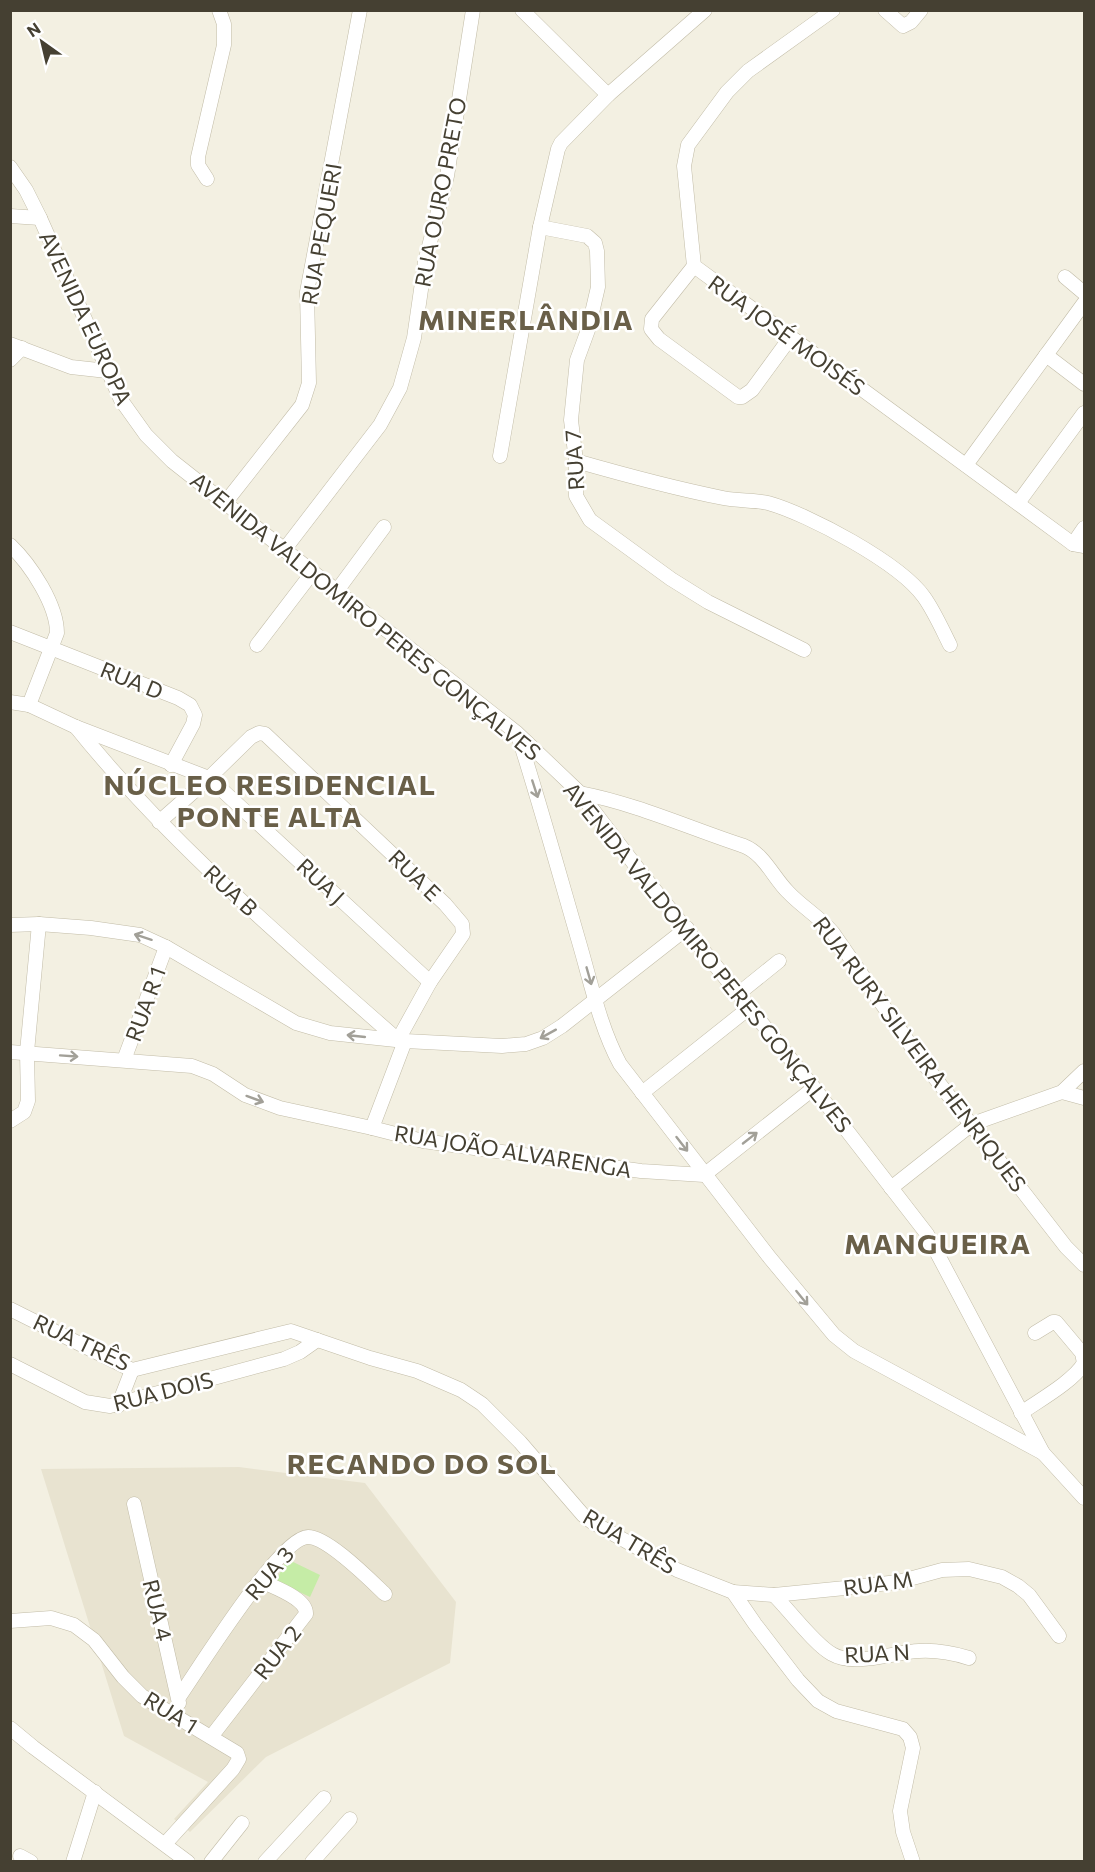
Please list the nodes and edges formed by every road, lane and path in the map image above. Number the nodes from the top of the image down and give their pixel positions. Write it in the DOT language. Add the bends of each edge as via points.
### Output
graph roads {
  1 [pos="219,10"];
  2 [pos="360,10"];
  3 [pos="473,10"];
  4 [pos="522,10"];
  5 [pos="705,10"];
  6 [pos="833,10"];
  7 [pos="885,10"];
  8 [pos="921,10"];
  9 [pos="608,95"];
  10 [pos="10,167"];
  11 [pos="207,179"];
  12 [pos="10,216"];
  13 [pos="40,218"];
  14 [pos="540,227"];
  15 [pos="694,266"];
  16 [pos="1065,277"];
  17 [pos="1084,293"];
  18 [pos="1084,303"];
  19 [pos="790,339"];
  20 [pos="16,346"];
  21 [pos="1046,355"];
  22 [pos="10,360"];
  23 [pos="107,372"];
  24 [pos="1084,384"];
  25 [pos="1084,414"];
  26 [pos="500,456"];
  27 [pos="171,461"];
  28 [pos="576,461"];
  29 [pos="966,465"];
  30 [pos="225,503"];
  31 [pos="1018,503"];
  32 [pos="384,527"];
  33 [pos="1084,528"];
  34 [pos="10,545"];
  35 [pos="1079,545"];
  36 [pos="284,550"];
  37 [pos="312,573"];
  38 [pos="336,592"];
  39 [pos="10,632"];
  40 [pos="257,645"];
  41 [pos="950,645"];
  42 [pos="51,647"];
  43 [pos="804,650"];
  44 [pos="10,702"];
  45 [pos="29,705"];
  46 [pos="76,727"];
  47 [pos="517,733"];
  48 [pos="542,757"];
  49 [pos="171,765"];
  50 [pos="528,768"];
  51 [pos="209,778"];
  52 [pos="580,793"];
  53 [pos="159,822"];
  54 [pos="39,924"];
  55 [pos="10,925"];
  56 [pos="687,928"];
  57 [pos="166,947"];
  58 [pos="779,961"];
  59 [pos="430,982"];
  60 [pos="738,994"];
  61 [pos="596,1000"];
  62 [pos="749,1008"];
  63 [pos="402,1041"];
  64 [pos="10,1052"];
  65 [pos="27,1052"];
  66 [pos="124,1060"];
  67 [pos="1084,1071"];
  68 [pos="814,1088"];
  69 [pos="1062,1092"];
  70 [pos="642,1093"];
  71 [pos="1084,1098"];
  72 [pos="10,1121"];
  73 [pos="972,1124"];
  74 [pos="372,1128"];
  75 [pos="704,1175"];
  76 [pos="891,1188"];
  77 [pos="1084,1265"];
  78 [pos="10,1309"];
  79 [pos="1035,1333"];
  80 [pos="317,1340"];
  81 [pos="10,1364"];
  82 [pos="132,1370"];
  83 [pos="118,1406"];
  84 [pos="1021,1413"];
  85 [pos="1042,1453"];
  86 [pos="1084,1498"];
  87 [pos="134,1504"];
  88 [pos="261,1581"];
  89 [pos="733,1592"];
  90 [pos="385,1594"];
  91 [pos="774,1595"];
  92 [pos="10,1621"];
  93 [pos="1059,1636"];
  94 [pos="969,1658"];
  95 [pos="179,1697"];
  96 [pos="179,1717"];
  97 [pos="10,1728"];
  98 [pos="211,1737"];
  99 [pos="95,1792"];
  100 [pos="324,1798"];
  101 [pos="350,1820"];
  102 [pos="242,1823"];
  103 [pos="165,1844"];
  104 [pos="73,1862"];
  105 [pos="188,1862"];
  106 [pos="211,1862"];
  107 [pos="265,1862"];
  108 [pos="312,1862"];
  109 [pos="913,1862"];
  1 -- 11 [label="street" via="224,45 198,157 198,165"];
  2 -- 30 [label="street, RUA PEQUERI" via="307,292 306,395 296,414"];
  3 -- 36 [label="street, RUA OURO PRETO" via="447,176 400,388 380,425"];
  4 -- 9 [label="street"];
  5 -- 9 [label="street"];
  6 -- 15 [label="street, RUA JOSÉ MOISÉS" via="748,71 727,92 688,145 684,166"];
  7 -- 8 [label="street" via="902,26"];
  9 -- 14 [label="street" via="561,143"];
  10 -- 13 [label="street, AVENIDA EUROPA"];
  12 -- 13 [label="street"];
  13 -- 23 [label="street, AVENIDA EUROPA"];
  14 -- 26 [label="street"];
  14 -- 28 [label="street, RUA 7" via="588,236 597,251 598,287 577,360 573,393 571,420"];
  15 -- 19 [label="street, RUA JOSÉ MOISÉS"];
  15 -- 19 [label="street" via="652,319 651,329 659,339 738,397 752,390"];
  16 -- 17 [label="street"];
  18 -- 21 [label="street"];
  19 -- 29 [label="street, RUA JOSÉ MOISÉS"];
  20 -- 22 [label="street"];
  20 -- 23 [label="street" via="71,367"];
  21 -- 24 [label="street"];
  21 -- 29 [label="street"];
  23 -- 27 [label="street, AVENIDA EUROPA" via="135,421"];
  25 -- 31 [label="street"];
  27 -- 30 [label="street, AVENIDA VALDOMIRO PERES GONÇALVES"];
  28 -- 41 [label="street" via="657,484 792,511 897,569 924,597"];
  28 -- 43 [label="street, RUA 7" via="576,496 590,520 708,603"];
  29 -- 31 [label="street, RUA JOSÉ MOISÉS"];
  30 -- 36 [label="street, AVENIDA VALDOMIRO PERES GONÇALVES"];
  31 -- 35 [label="street, RUA JOSÉ MOISÉS"];
  32 -- 38 [label="street"];
  33 -- 35 [label="street"];
  34 -- 42 [label="street" via="30,568 53,610 57,633"];
  36 -- 37 [label="street, AVENIDA VALDOMIRO PERES GONÇALVES"];
  37 -- 38 [label="street, AVENIDA VALDOMIRO PERES GONÇALVES"];
  37 -- 40 [label="street"];
  38 -- 47 [label="street, AVENIDA VALDOMIRO PERES GONÇALVES"];
  39 -- 42 [label="street, RUA D"];
  42 -- 45 [label="street"];
  42 -- 49 [label="street, RUA D" via="190,705 195,715 193,724"];
  44 -- 45 [label="street, RUA J"];
  45 -- 46 [label="street, RUA J"];
  46 -- 49 [label="street, RUA J"];
  46 -- 53 [label="street, RUA B"];
  47 -- 48 [label="street, AVENIDA VALDOMIRO PERES GONÇALVES"];
  47 -- 50 [label="street"];
  48 -- 50 [label="street"];
  48 -- 52 [label="street, AVENIDA VALDOMIRO PERES GONÇALVES"];
  49 -- 51 [label="street, RUA J"];
  50 -- 61 [label="street, one-way"];
  51 -- 53 [label="street, RUA E"];
  51 -- 59 [label="street, RUA J"];
  51 -- 59 [label="street, RUA E" via="251,737 263,733 269,736 462,924 463,934"];
  52 -- 56 [label="street, AVENIDA VALDOMIRO PERES GONÇALVES"];
  52 -- 73 [label="street, RUA RURY SILVEIRA HENRIQUES" via="643,809 756,852 788,892 833,933 918,1056"];
  53 -- 63 [label="street, RUA B"];
  54 -- 55 [label="street"];
  57 -- 54 [label="street, one-way" via="133,934"];
  54 -- 65 [label="street"];
  56 -- 60 [label="street, AVENIDA VALDOMIRO PERES GONÇALVES"];
  56 -- 61 [label="street"];
  63 -- 57 [label="street, one-way" via="330,1033 296,1023"];
  57 -- 66 [label="street, RUA R 1"];
  58 -- 60 [label="street"];
  59 -- 63 [label="street, RUA E"];
  60 -- 62 [label="street, AVENIDA VALDOMIRO PERES GONÇALVES"];
  61 -- 63 [label="street, one-way" via="543,1038 526,1044"];
  61 -- 70 [label="street" via="610,1047"];
  62 -- 68 [label="street, AVENIDA VALDOMIRO PERES GONÇALVES"];
  62 -- 70 [label="street"];
  63 -- 74 [label="street, RUA E"];
  64 -- 65 [label="street, RUA JOÃO ALVARENGA"];
  65 -- 66 [label="street, RUA JOÃO ALVARENGA, one-way"];
  65 -- 72 [label="street" via="27,1107"];
  66 -- 74 [label="street, RUA JOÃO ALVARENGA, one-way" via="192,1066 213,1074 245,1095 280,1108"];
  67 -- 69 [label="street"];
  75 -- 68 [label="street, one-way"];
  68 -- 76 [label="street, AVENIDA VALDOMIRO PERES GONÇALVES"];
  69 -- 71 [label="street"];
  69 -- 73 [label="street"];
  70 -- 75 [label="street, one-way"];
  73 -- 76 [label="street"];
  73 -- 77 [label="street, RUA RURY SILVEIRA HENRIQUES"];
  74 -- 75 [label="street, RUA JOÃO ALVARENGA" via="462,1148 503,1150 641,1171"];
  75 -- 85 [label="street, one-way" via="834,1335 854,1351"];
  76 -- 84 [label="street, AVENIDA VALDOMIRO PERES GONÇALVES" via="927,1234"];
  78 -- 82 [label="street, RUA TRÊS"];
  79 -- 84 [label="street" via="1056,1322 1082,1353 1083,1363 1063,1383"];
  80 -- 82 [label="street, RUA TRÊS" via="287,1331"];
  80 -- 83 [label="street, RUA DOIS" via="284,1359"];
  80 -- 89 [label="street, RUA TRÊS" via="417,1371 461,1390 495,1416 592,1522 677,1570"];
  81 -- 83 [label="street, RUA DOIS" via="85,1402"];
  82 -- 83 [label="street"];
  84 -- 85 [label="street, AVENIDA VALDOMIRO PERES GONÇALVES"];
  85 -- 86 [label="street, AVENIDA VALDOMIRO PERES GONÇALVES"];
  87 -- 95 [label="street, RUA 4"];
  88 -- 90 [label="street, RUA 3" via="293,1542 312,1537 338,1552"];
  88 -- 95 [label="street, RUA 3"];
  88 -- 98 [label="street, RUA 2" via="301,1601 306,1614"];
  89 -- 91 [label="street, RUA M"];
  89 -- 109 [label="street" via="818,1701 836,1711 908,1733 913,1748 901,1801 901,1821"];
  91 -- 93 [label="street, RUA M" via="898,1582 960,1568 990,1574 1018,1586"];
  91 -- 94 [label="street, RUA N" via="822,1647 841,1658 918,1651"];
  92 -- 96 [label="street, RUA 1" via="51,1618 74,1624 94,1640 142,1695"];
  95 -- 96 [label="street, RUA 4"];
  96 -- 98 [label="street, RUA 1"];
  97 -- 99 [label="street"];
  98 -- 103 [label="street, RUA 1" via="237,1753 238,1762"];
  99 -- 103 [label="street"];
  99 -- 104 [label="street"];
  100 -- 107 [label="street"];
  101 -- 108 [label="street"];
  102 -- 106 [label="street"];
  103 -- 105 [label="street"];
}
